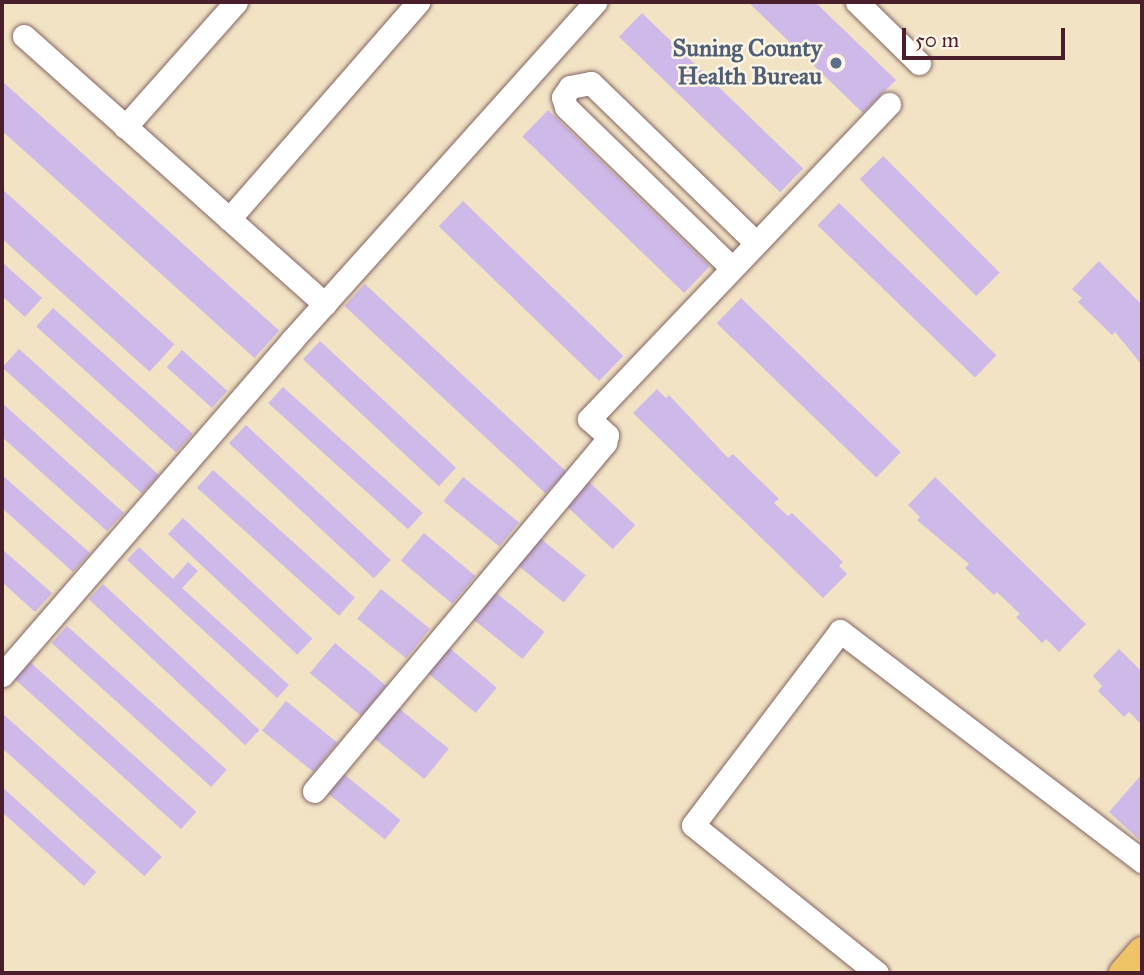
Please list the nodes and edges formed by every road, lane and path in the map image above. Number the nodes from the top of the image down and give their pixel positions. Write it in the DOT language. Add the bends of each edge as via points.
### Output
graph roads {
  1 [pos="236,2"];
  2 [pos="418,2"];
  3 [pos="595,2"];
  4 [pos="857,2"];
  5 [pos="24,37"];
  6 [pos="542,61"];
  7 [pos="919,63"];
  8 [pos="570,87"];
  9 [pos="890,104"];
  10 [pos="125,127"];
  11 [pos="229,219"];
  12 [pos="756,243"];
  13 [pos="732,268"];
  14 [pos="325,304"];
  15 [pos="2,675"];
  16 [pos="314,791"];
  17 [pos="1142,861"];
  18 [pos="1142,951"];
  19 [pos="877,973"];
  20 [pos="1123,973"];
  1 -- 10 [label="street"];
  2 -- 11 [label="street"];
  3 -- 6 [label="street"];
  4 -- 7 [label="street"];
  5 -- 10 [label="street"];
  6 -- 8 [label="street"];
  6 -- 14 [label="street"];
  8 -- 12 [label="street" via="591,83"];
  8 -- 13 [label="street" via="563,97 566,107"];
  9 -- 12 [label="street"];
  10 -- 11 [label="street"];
  11 -- 14 [label="street"];
  12 -- 13 [label="street"];
  13 -- 16 [label="street" via="589,419 607,435 605,443"];
  14 -- 15 [label="street"];
  17 -- 19 [label="street" via="840,631 693,825"];
  18 -- 20 [label="main road"];
}
